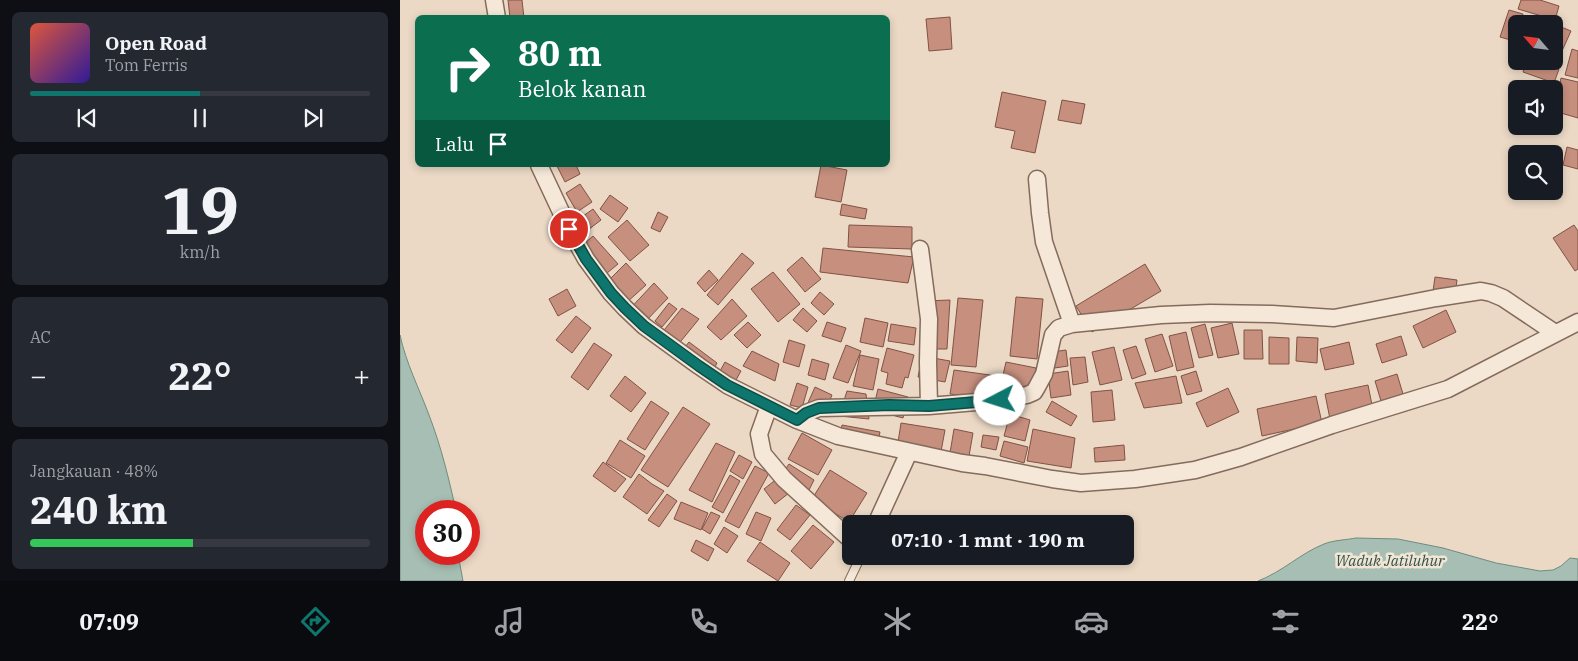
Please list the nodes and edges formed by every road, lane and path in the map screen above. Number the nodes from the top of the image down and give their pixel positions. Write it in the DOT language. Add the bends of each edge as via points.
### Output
graph roads {
  1 [pos="494,0"];
  2 [pos="496,15"];
  3 [pos="540,167"];
  4 [pos="1037,179"];
  5 [pos="920,249"];
  6 [pos="1578,322"];
  7 [pos="1072,324"];
  8 [pos="1556,333"];
  9 [pos="769,406"];
  10 [pos="929,406"];
  11 [pos="797,420"];
  12 [pos="908,452"];
  13 [pos="880,515"];
  14 [pos="842,532"];
  15 [pos="857,565"];
  16 [pos="850,581"];
  1 -- 2 [label="street"];
  3 -- 9 [label="street" via="586,259 625,308 699,366 727,385"];
  4 -- 7 [label="street" via="1044,242"];
  5 -- 10 [label="street" via="929,319"];
  6 -- 8 [label="street"];
  7 -- 8 [label="street" via="1210,313 1334,318 1481,291 1503,298"];
  7 -- 10 [label="street" via="1059,328 1053,336 1044,374 1034,392 1000,400"];
  8 -- 12 [label="street" via="1448,389 1195,470 1081,483"];
  9 -- 11 [label="street"];
  9 -- 14 [label="street" via="759,434 763,454 784,479"];
  10 -- 11 [label="street" via="819,408"];
  11 -- 12 [label="street" via="838,436"];
  12 -- 13 [label="street"];
  15 -- 16 [label="lane"];
}
